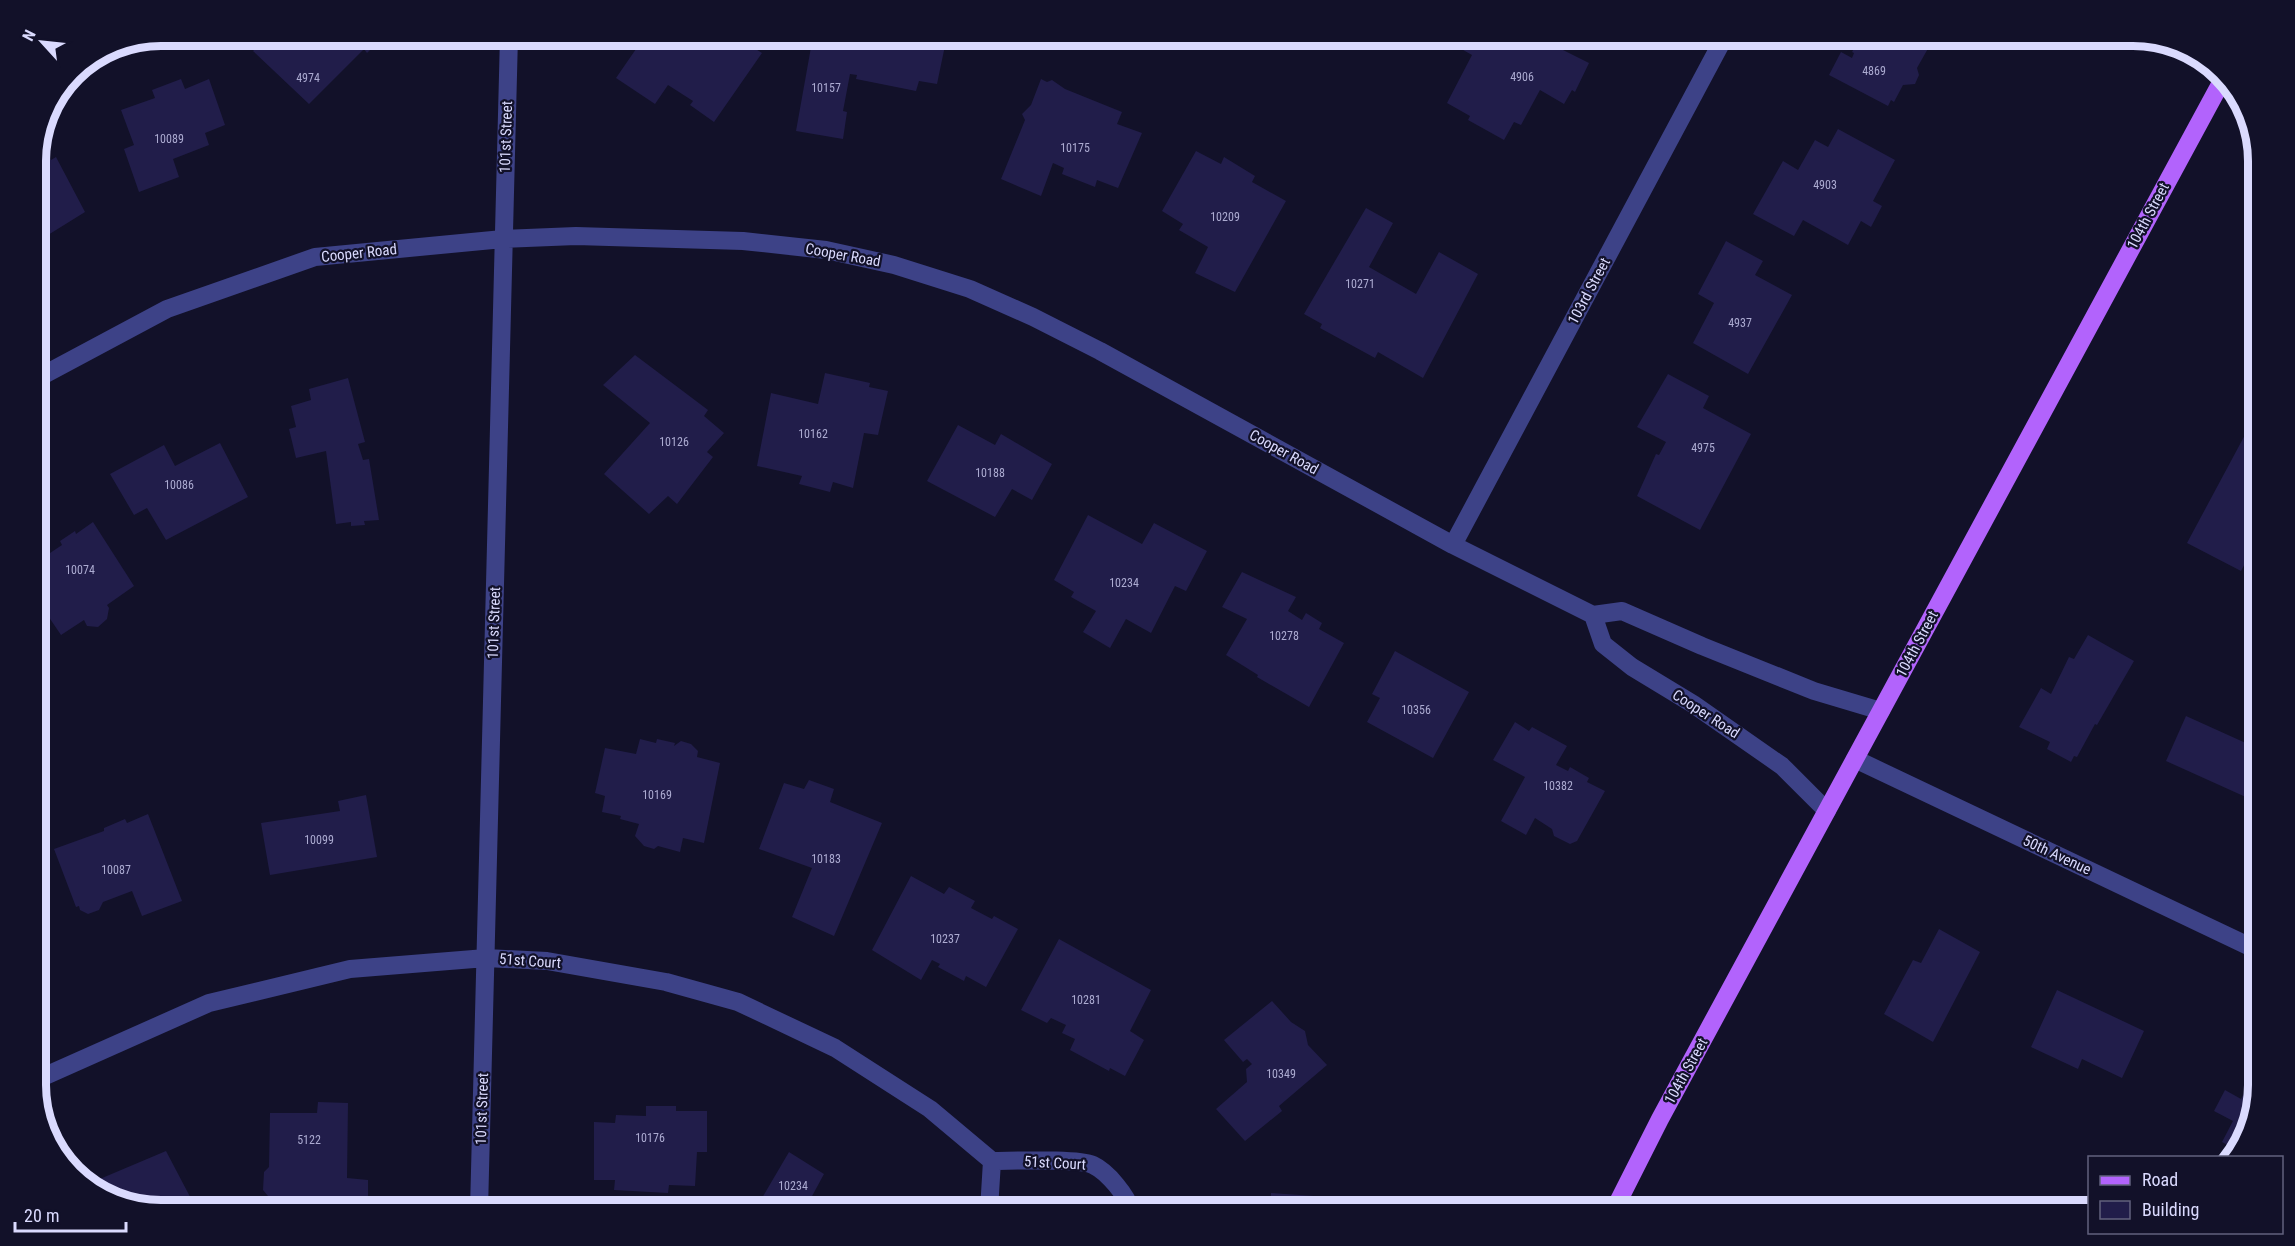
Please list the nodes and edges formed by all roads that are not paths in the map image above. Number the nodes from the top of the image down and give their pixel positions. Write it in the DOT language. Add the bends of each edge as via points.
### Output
graph roads {
  1 [pos="1720,46"];
  2 [pos="509,47"];
  3 [pos="2219,85"];
  4 [pos="503,239"];
  5 [pos="47,373"];
  6 [pos="1453,545"];
  7 [pos="1593,615"];
  8 [pos="1881,711"];
  9 [pos="1855,759"];
  10 [pos="1827,811"];
  11 [pos="2248,946"];
  12 [pos="486,958"];
  13 [pos="47,1075"];
  14 [pos="992,1161"];
  15 [pos="479,1200"];
  16 [pos="990,1200"];
  17 [pos="1128,1200"];
  18 [pos="1619,1200"];
  1 -- 6 [label="street, 103rd Street"];
  2 -- 4 [label="street, 101st Street"];
  3 -- 8 [label="main road, 104th Street"];
  4 -- 5 [label="street, Cooper Road" via="315,257 167,309"];
  4 -- 6 [label="street, Cooper Road" via="576,236 743,241 826,250 970,289 1100,351"];
  4 -- 12 [label="street, 101st Street"];
  6 -- 7 [label="street, Cooper Road"];
  7 -- 8 [label="street" via="1622,610 1814,691"];
  7 -- 10 [label="street, Cooper Road" via="1603,644 1775,761"];
  8 -- 9 [label="main road, 104th Street"];
  9 -- 10 [label="main road, 104th Street"];
  9 -- 11 [label="street, 50th Avenue"];
  10 -- 18 [label="main road, 104th Street"];
  12 -- 13 [label="street, 51st Court" via="350,969 209,1003"];
  12 -- 14 [label="street, 51st Court" via="571,963 666,982 738,1002 835,1048 930,1108"];
  12 -- 15 [label="street, 101st Street"];
  14 -- 16 [label="street"];
  14 -- 17 [label="street, 51st Court" via="1093,1165"];
}
